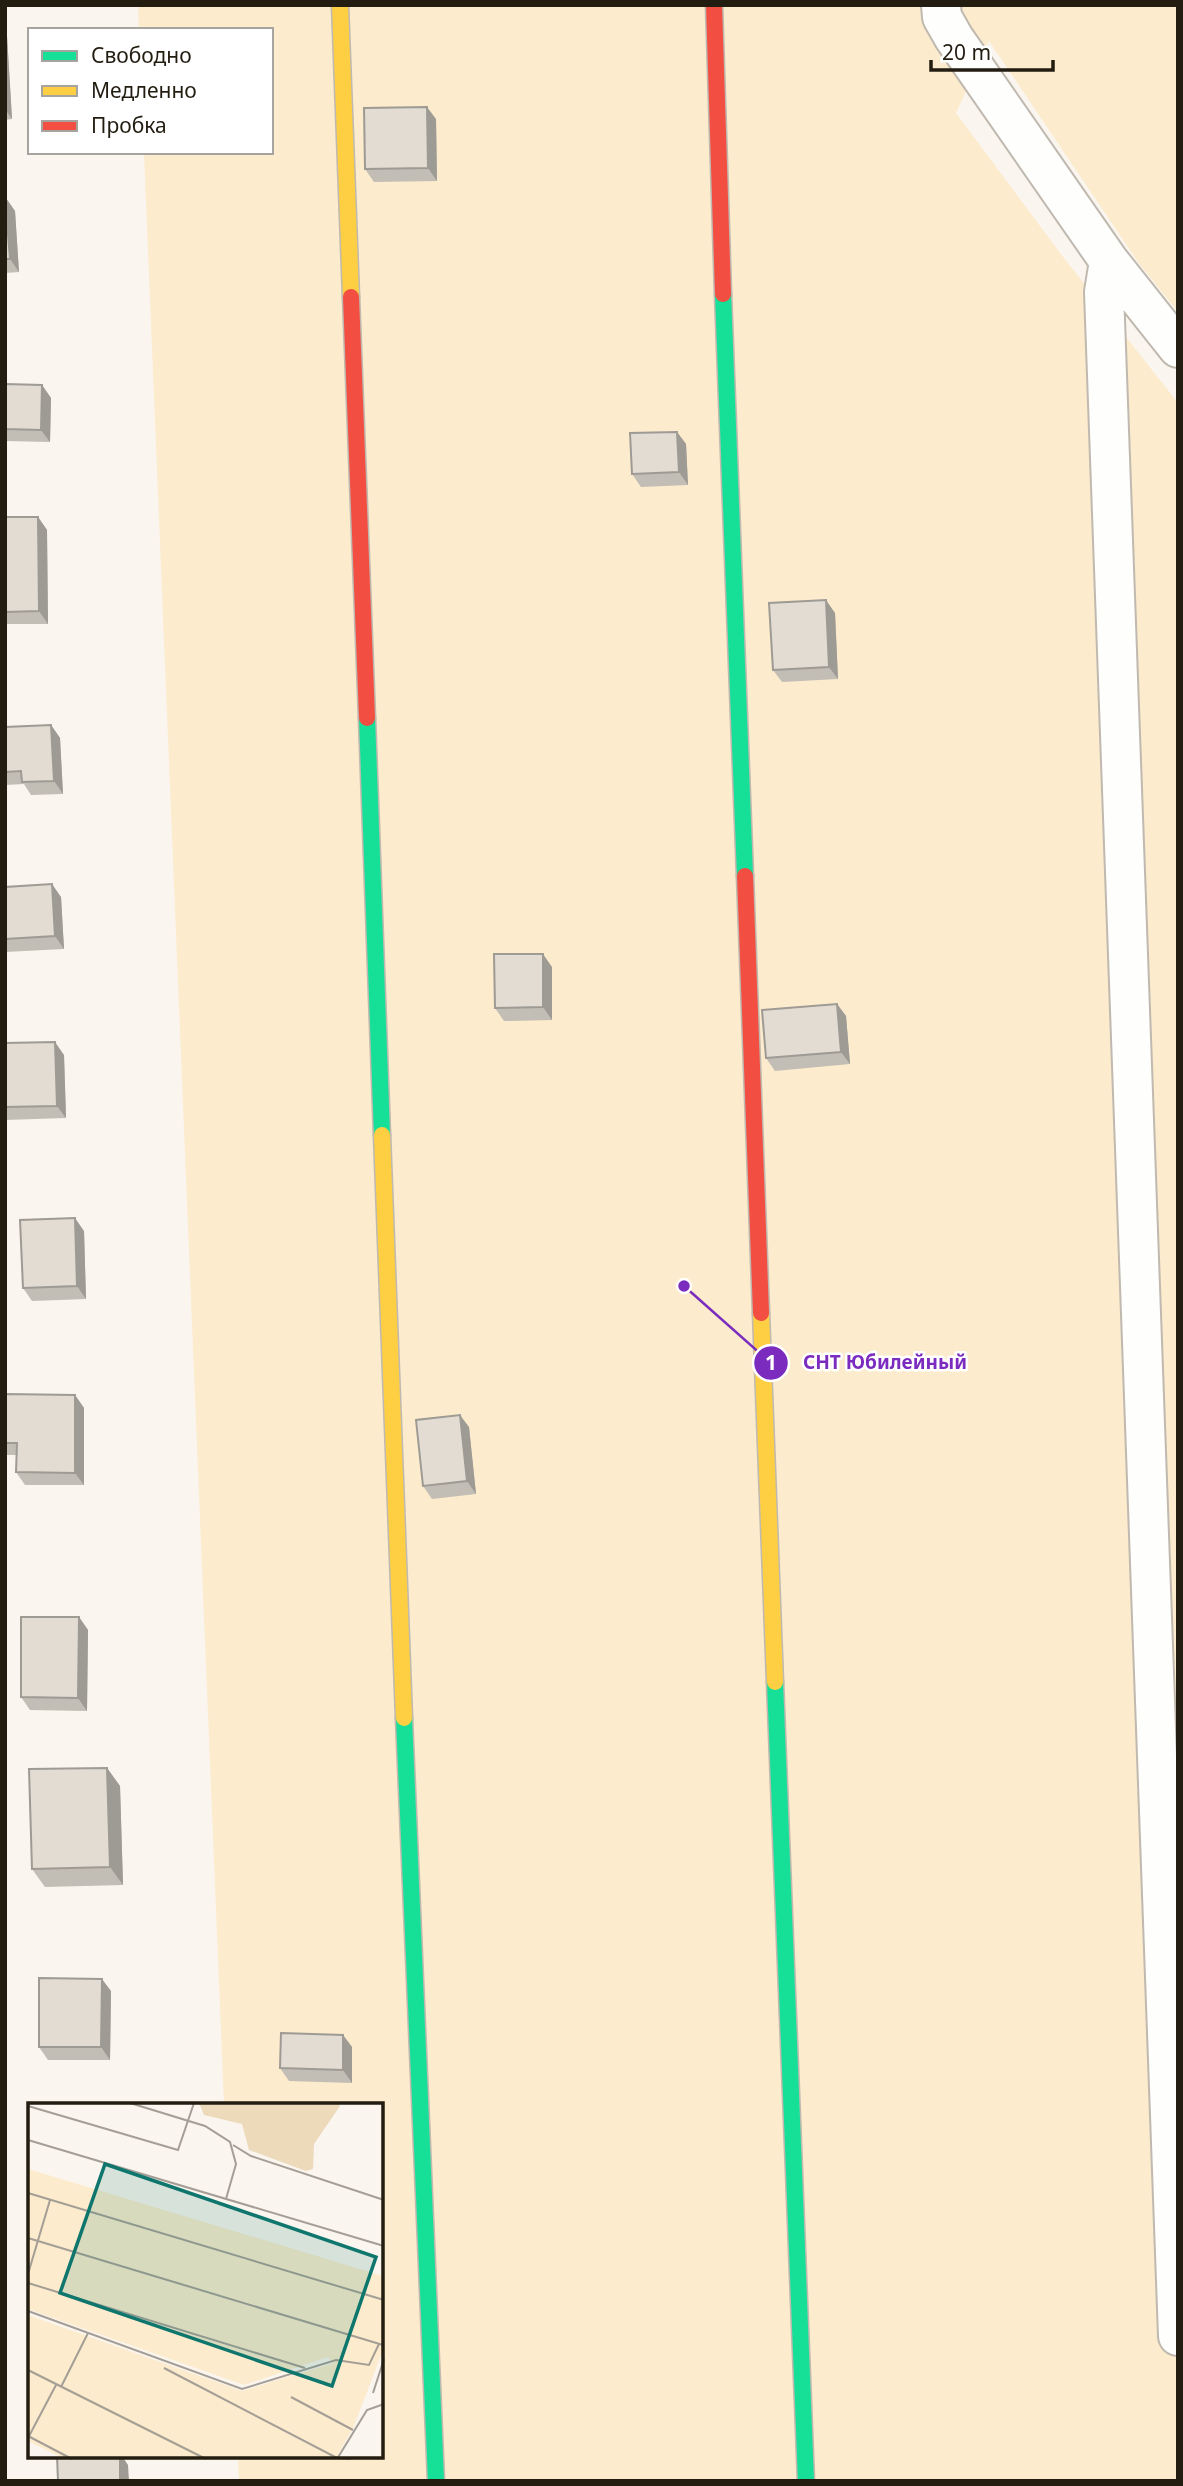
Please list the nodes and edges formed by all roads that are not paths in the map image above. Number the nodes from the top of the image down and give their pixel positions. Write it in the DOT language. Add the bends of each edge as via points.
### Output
graph roads {
  1 [pos="340,5"];
  2 [pos="714,5"];
  3 [pos="941,5"];
  4 [pos="1109,261"];
  5 [pos="1178,348"];
  6 [pos="1178,2336"];
  7 [pos="436,2481"];
  8 [pos="806,2481"];
  1 -- 7 [label="street"];
  2 -- 8 [label="street"];
  3 -- 4 [label="street" via="954,38"];
  4 -- 5 [label="street"];
  4 -- 6 [label="street" via="1104,292"];
}
